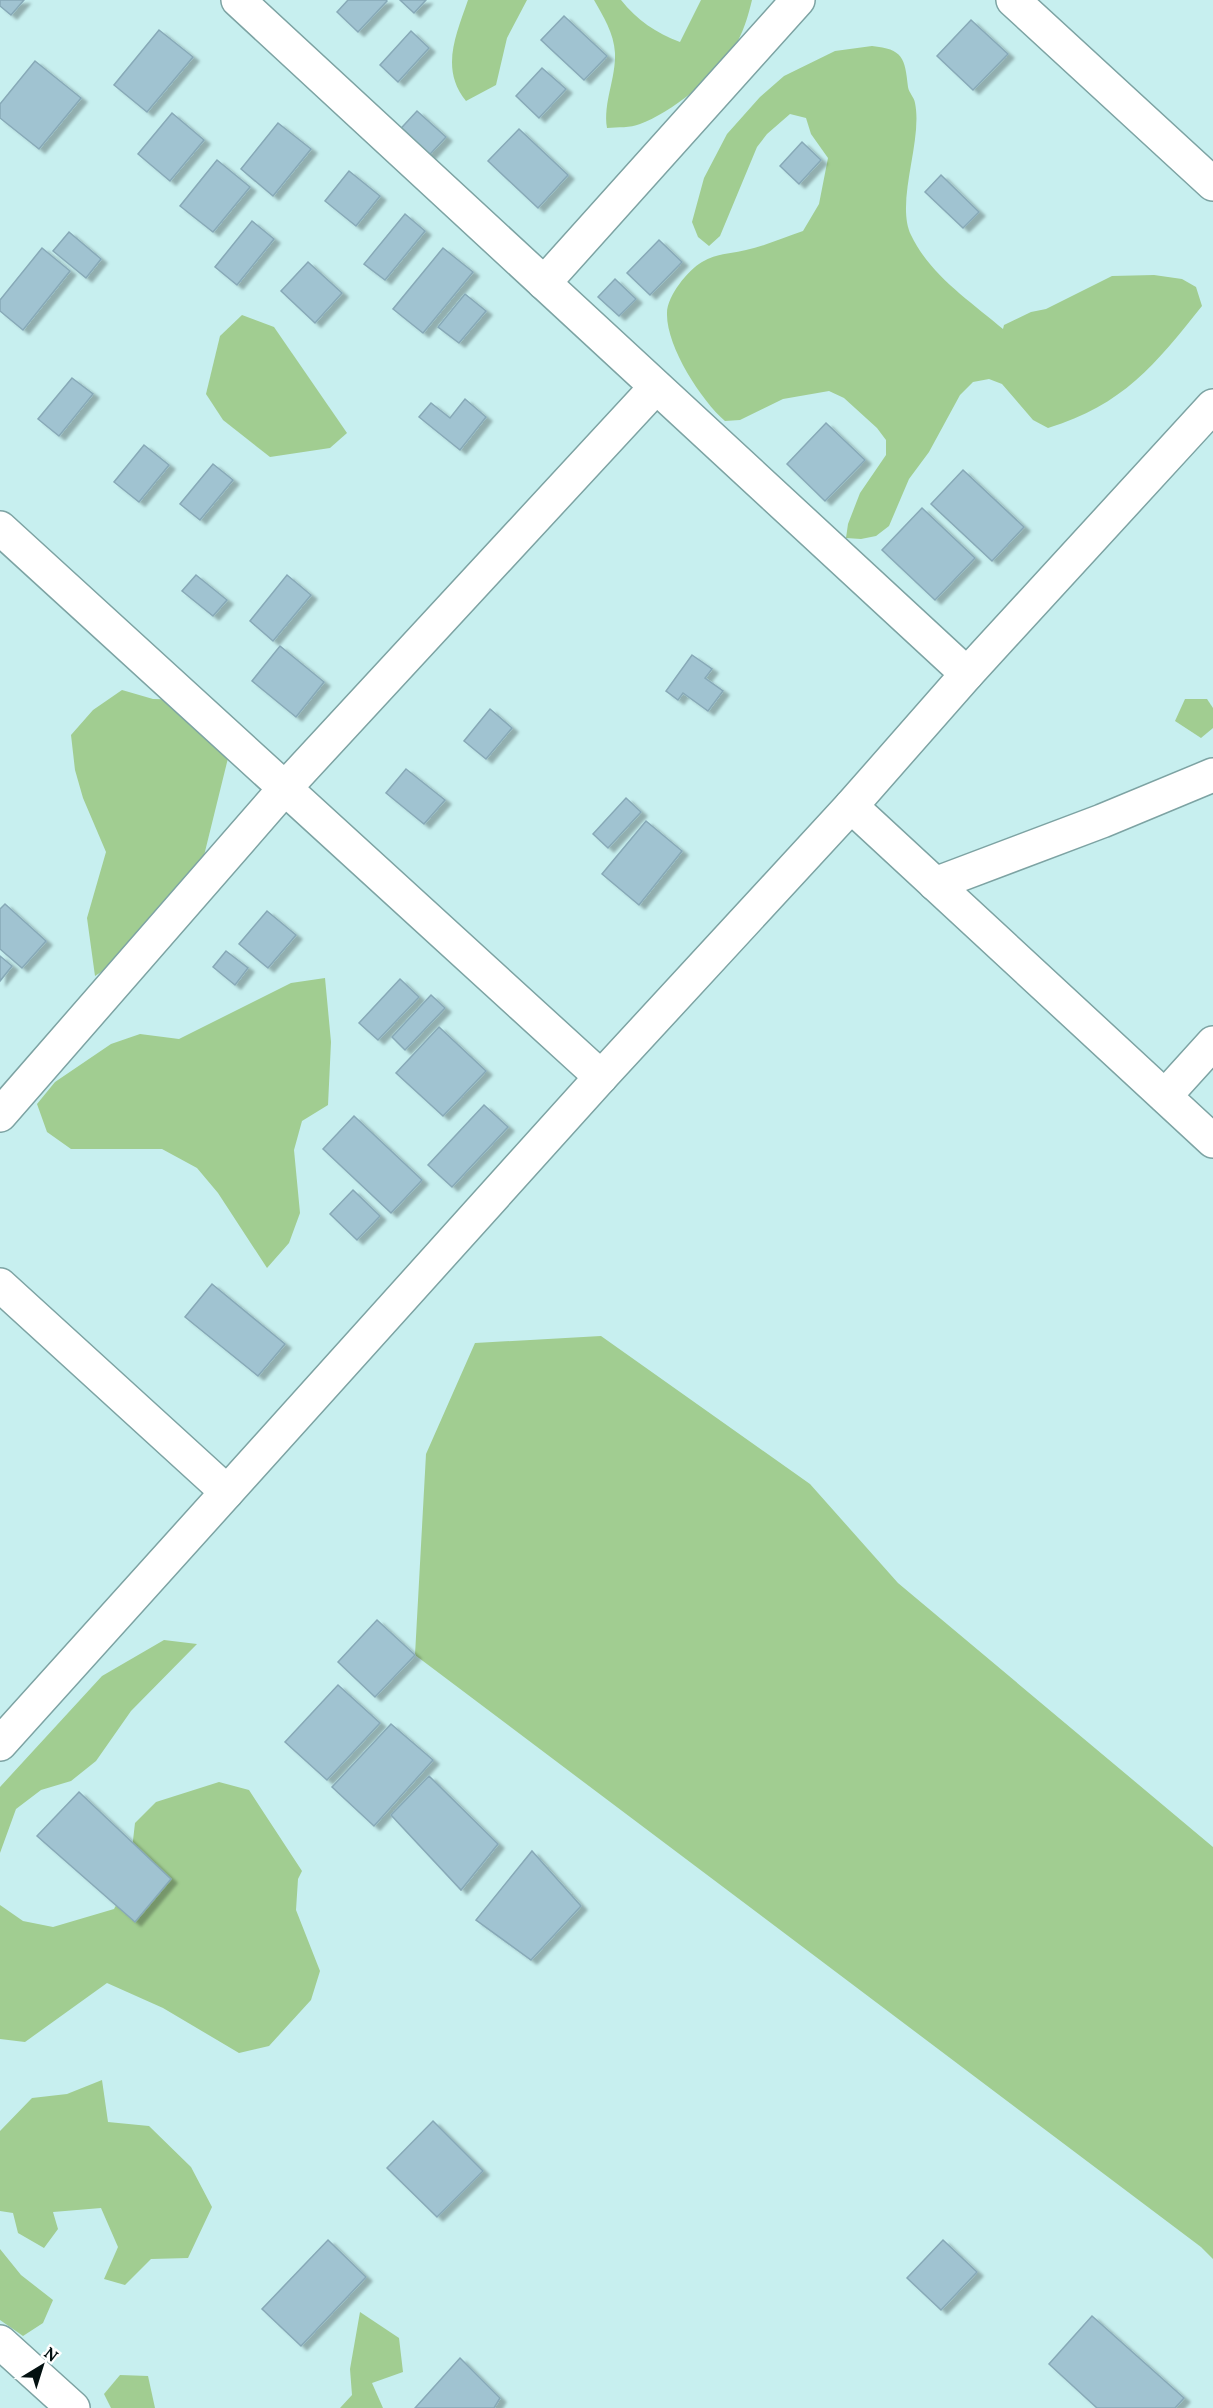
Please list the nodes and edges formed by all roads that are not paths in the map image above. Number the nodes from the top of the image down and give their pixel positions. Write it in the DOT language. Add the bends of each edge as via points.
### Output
graph roads {
  1 [pos="238,0"];
  2 [pos="798,0"];
  3 [pos="1013,0"];
  4 [pos="1213,184"];
  5 [pos="544,283"];
  6 [pos="657,387"];
  7 [pos="1213,406"];
  8 [pos="0,528"];
  9 [pos="967,674"];
  10 [pos="1213,775"];
  11 [pos="285,788"];
  12 [pos="851,806"];
  13 [pos="935,884"];
  14 [pos="1213,1043"];
  15 [pos="601,1077"];
  16 [pos="1164,1096"];
  17 [pos="0,1115"];
  18 [pos="1213,1141"];
  19 [pos="0,1285"];
  20 [pos="227,1492"];
  21 [pos="0,1744"];
  22 [pos="0,2342"];
  23 [pos="73,2408"];
  1 -- 5 [label="street"];
  2 -- 5 [label="street"];
  3 -- 4 [label="street"];
  5 -- 6 [label="street"];
  6 -- 9 [label="street"];
  6 -- 11 [label="street"];
  7 -- 9 [label="street"];
  8 -- 11 [label="street"];
  9 -- 12 [label="street"];
  10 -- 13 [label="street" via="1102,822"];
  11 -- 15 [label="street"];
  11 -- 17 [label="street"];
  12 -- 13 [label="street"];
  12 -- 15 [label="street"];
  13 -- 16 [label="street"];
  14 -- 16 [label="street"];
  15 -- 20 [label="street"];
  16 -- 18 [label="street"];
  19 -- 20 [label="street"];
  20 -- 21 [label="street"];
  22 -- 23 [label="street"];
}
